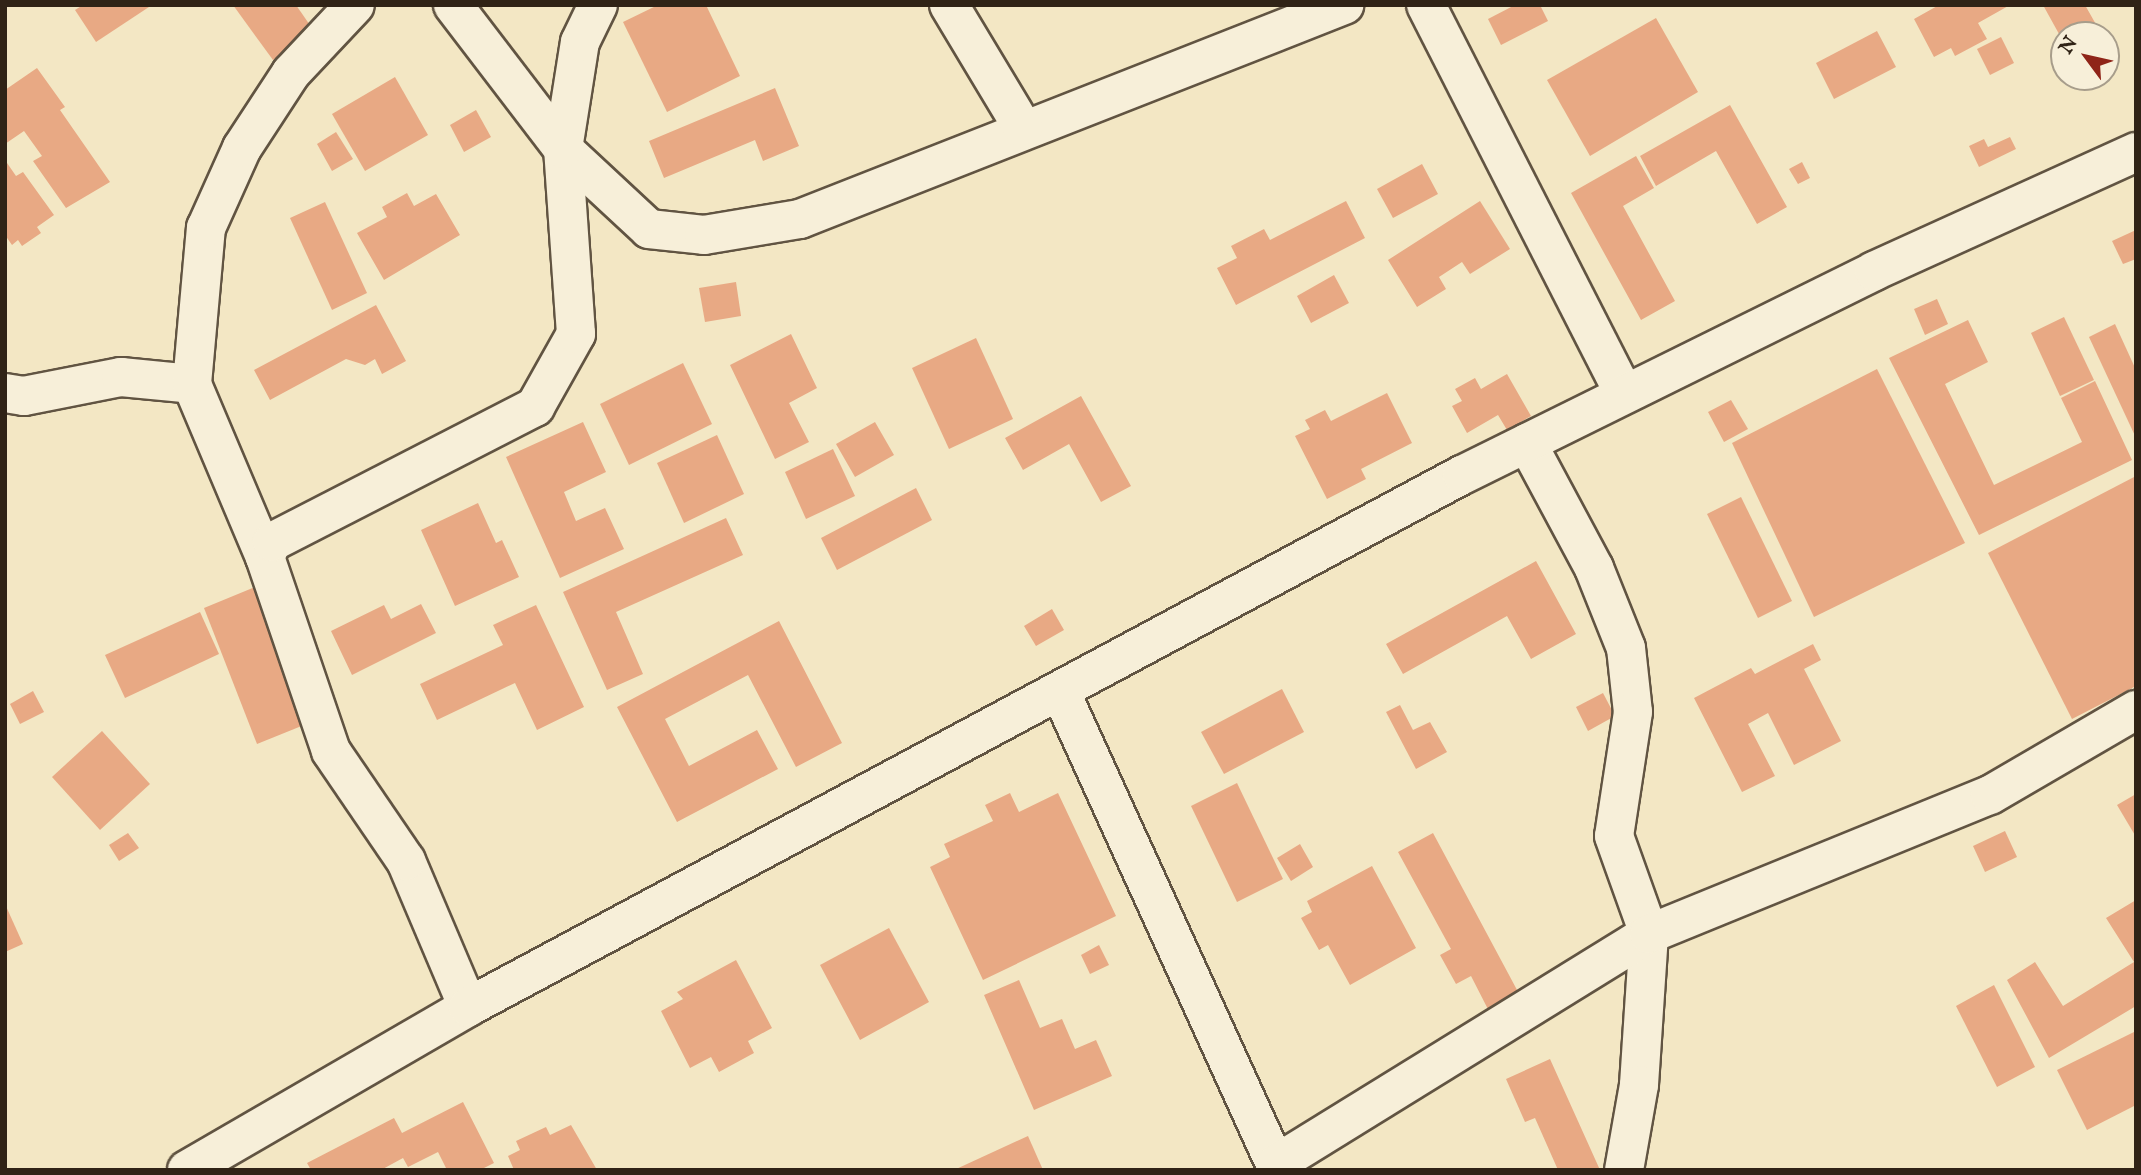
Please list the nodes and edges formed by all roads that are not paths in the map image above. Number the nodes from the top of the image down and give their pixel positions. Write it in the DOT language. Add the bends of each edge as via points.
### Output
graph roads {
  1 [pos="355,5"];
  2 [pos="453,5"];
  3 [pos="598,5"];
  4 [pos="949,5"];
  5 [pos="1344,5"];
  6 [pos="1426,5"];
  7 [pos="1023,128"];
  8 [pos="563,149"];
  9 [pos="2136,152"];
  10 [pos="192,384"];
  11 [pos="5,393"];
  12 [pos="1624,393"];
  13 [pos="1527,443"];
  14 [pos="265,557"];
  15 [pos="1061,693"];
  16 [pos="2136,710"];
  17 [pos="1649,934"];
  18 [pos="468,1007"];
  19 [pos="1277,1167"];
  20 [pos="187,1170"];
  21 [pos="1624,1170"];
  1 -- 10 [label="street" via="291,73 242,148 206,228"];
  2 -- 8 [label="street"];
  3 -- 8 [label="street" via="580,43"];
  4 -- 7 [label="street"];
  5 -- 7 [label="street"];
  6 -- 12 [label="street"];
  7 -- 8 [label="street" via="800,219 704,235 649,229"];
  8 -- 14 [label="street" via="576,334 535,408 272,542"];
  9 -- 12 [label="street"];
  10 -- 11 [label="street" via="121,377 24,396"];
  10 -- 14 [label="street"];
  12 -- 13 [label="street"];
  13 -- 15 [label="street"];
  13 -- 17 [label="street" via="1594,568 1626,648 1633,712 1614,836"];
  14 -- 18 [label="street" via="331,751 406,860"];
  15 -- 18 [label="street"];
  15 -- 19 [label="street"];
  16 -- 17 [label="street" via="1990,795"];
  17 -- 19 [label="street"];
  17 -- 21 [label="street" via="1639,1086"];
  18 -- 20 [label="street"];
}
